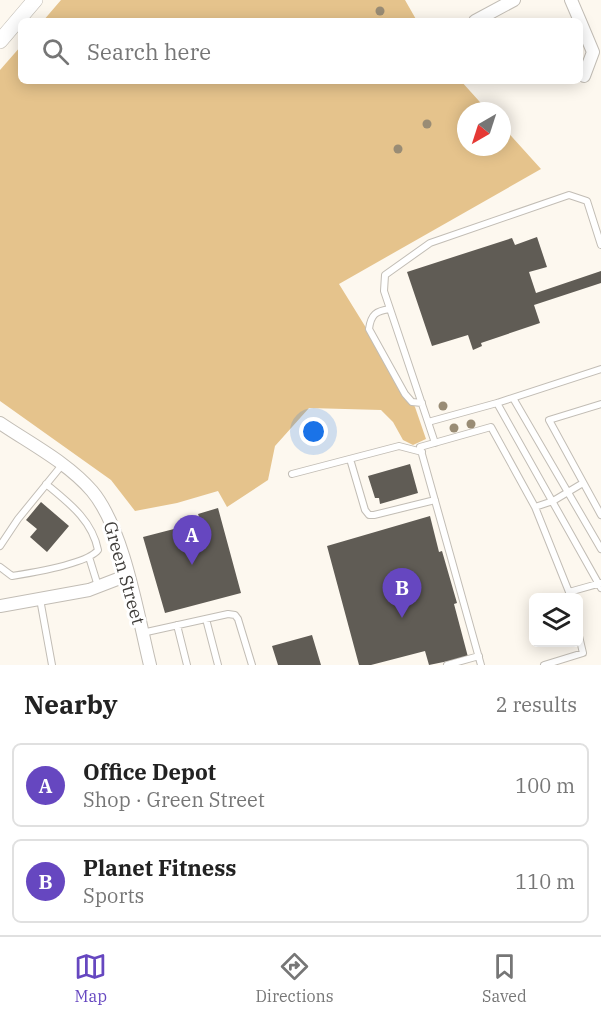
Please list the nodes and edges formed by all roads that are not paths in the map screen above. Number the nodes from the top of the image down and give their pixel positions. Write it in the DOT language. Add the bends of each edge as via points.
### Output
graph roads {
  1 [pos="35,0"];
  2 [pos="514,0"];
  3 [pos="572,0"];
  4 [pos="20,18"];
  5 [pos="481,18"];
  6 [pos="579,18"];
  7 [pos="18,20"];
  8 [pos="583,29"];
  9 [pos="0,41"];
  10 [pos="584,76"];
  11 [pos="601,245"];
  12 [pos="390,309"];
  13 [pos="601,369"];
  14 [pos="513,398"];
  15 [pos="422,403"];
  16 [pos="497,403"];
  17 [pos="601,404"];
  18 [pos="428,422"];
  19 [pos="0,423"];
  20 [pos="435,443"];
  21 [pos="421,449"];
  22 [pos="350,459"];
  23 [pos="62,465"];
  24 [pos="292,474"];
  25 [pos="583,483"];
  26 [pos="46,484"];
  27 [pos="569,493"];
  28 [pos="435,500"];
  29 [pos="553,501"];
  30 [pos="535,507"];
  31 [pos="601,515"];
  32 [pos="0,546"];
  33 [pos="601,549"];
  34 [pos="89,557"];
  35 [pos="0,567"];
  36 [pos="128,575"];
  37 [pos="600,585"];
  38 [pos="99,586"];
  39 [pos="569,593"];
  40 [pos="576,593"];
  41 [pos="40,599"];
  42 [pos="0,606"];
  43 [pos="206,619"];
  44 [pos="177,625"];
  45 [pos="142,633"];
  46 [pos="582,647"];
  47 [pos="479,656"];
  48 [pos="52,665"];
  49 [pos="150,665"];
  50 [pos="187,665"];
  51 [pos="218,665"];
  52 [pos="252,665"];
  53 [pos="447,665"];
  54 [pos="482,665"];
  55 [pos="544,665"];
  1 -- 4 [label="street"];
  2 -- 5 [label="street"];
  3 -- 6 [label="street"];
  7 -- 9 [label="street"];
  8 -- 10 [label="street" via="592,52"];
  11 -- 12 [label="lane" via="587,201 569,195 430,243 386,275 384,291"];
  12 -- 15 [label="lane"];
  12 -- 15 [label="lane" via="377,311 370,318 369,329 405,394 412,402"];
  13 -- 14 [label="lane"];
  14 -- 16 [label="lane"];
  14 -- 27 [label="lane"];
  15 -- 18 [label="lane"];
  16 -- 18 [label="lane"];
  16 -- 29 [label="lane"];
  17 -- 25 [label="lane" via="549,420"];
  18 -- 20 [label="lane"];
  19 -- 23 [label="street, Green Street"];
  20 -- 21 [label="lane"];
  20 -- 30 [label="lane" via="491,427"];
  21 -- 22 [label="lane" via="399,446"];
  21 -- 28 [label="lane"];
  22 -- 24 [label="lane"];
  22 -- 28 [label="lane" via="369,515"];
  23 -- 26 [label="lane"];
  23 -- 36 [label="street, Green Street" via="92,492 108,516"];
  25 -- 27 [label="lane"];
  25 -- 31 [label="lane"];
  26 -- 32 [label="lane"];
  26 -- 34 [label="lane" via="81,514 91,528 98,550"];
  27 -- 29 [label="lane"];
  27 -- 33 [label="lane"];
  28 -- 47 [label="lane"];
  29 -- 30 [label="lane"];
  29 -- 37 [label="lane"];
  30 -- 39 [label="lane"];
  34 -- 35 [label="lane" via="12,576"];
  34 -- 38 [label="lane"];
  36 -- 38 [label="street"];
  36 -- 45 [label="street, Green Street"];
  37 -- 40 [label="lane"];
  38 -- 41 [label="street"];
  41 -- 42 [label="street"];
  41 -- 48 [label="lane"];
  43 -- 44 [label="lane"];
  43 -- 51 [label="lane"];
  43 -- 52 [label="lane" via="235,615"];
  44 -- 45 [label="lane"];
  44 -- 50 [label="lane"];
  45 -- 49 [label="street, Green Street"];
  46 -- 55 [label="lane" via="583,653"];
  47 -- 53 [label="lane"];
  47 -- 54 [label="lane"];
}
